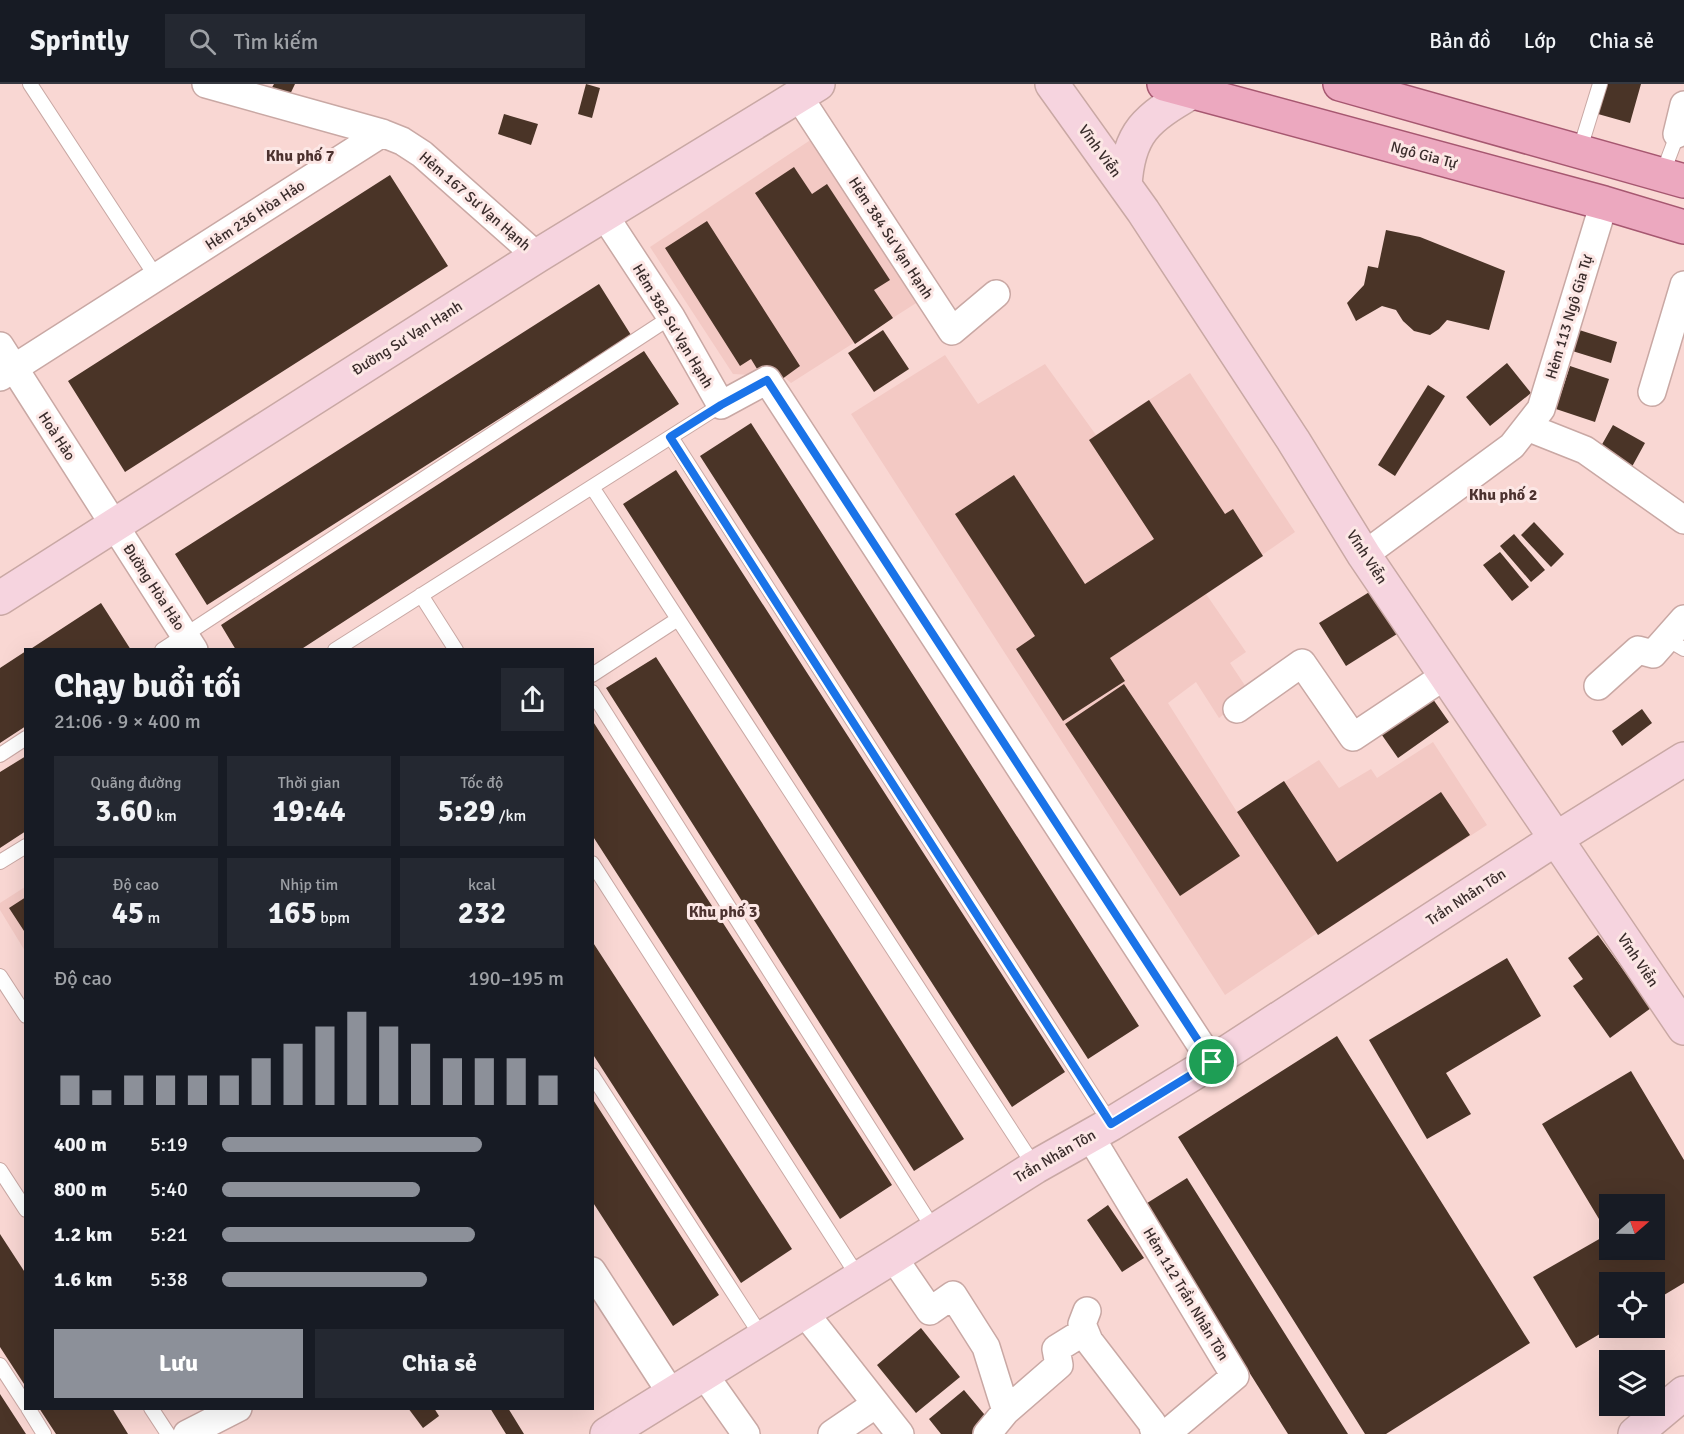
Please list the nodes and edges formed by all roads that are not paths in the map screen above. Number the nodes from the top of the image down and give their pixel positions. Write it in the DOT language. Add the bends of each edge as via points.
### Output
graph roads {
  1 [pos="30,84"];
  2 [pos="206,84"];
  3 [pos="1052,84"];
  4 [pos="1340,84"];
  5 [pos="1600,84"];
  6 [pos="1178,88"];
  7 [pos="808,90"];
  8 [pos="1684,105"];
  9 [pos="1680,128"];
  10 [pos="382,133"];
  11 [pos="1578,152"];
  12 [pos="1673,178"];
  13 [pos="1125,186"];
  14 [pos="1604,203"];
  15 [pos="604,215"];
  16 [pos="1684,227"];
  17 [pos="537,256"];
  18 [pos="157,278"];
  19 [pos="1684,285"];
  20 [pos="996,294"];
  21 [pos="671,317"];
  22 [pos="5,364"];
  23 [pos="1652,392"];
  24 [pos="721,405"];
  25 [pos="1527,427"];
  26 [pos="670,437"];
  27 [pos="592,487"];
  28 [pos="1684,520"];
  29 [pos="115,525"];
  30 [pos="1364,555"];
  31 [pos="421,595"];
  32 [pos="0,598"];
  33 [pos="678,619"];
  34 [pos="1684,619"];
  35 [pos="189,642"];
  36 [pos="1675,644"];
  37 [pos="169,648"];
  38 [pos="338,648"];
  39 [pos="455,648"];
  40 [pos="594,674"];
  41 [pos="1446,675"];
  42 [pos="1598,686"];
  43 [pos="594,695"];
  44 [pos="1237,709"];
  45 [pos="24,739"];
  46 [pos="0,755"];
  47 [pos="1684,759"];
  48 [pos="1557,838"];
  49 [pos="24,847"];
  50 [pos="0,862"];
  51 [pos="594,866"];
  52 [pos="0,976"];
  53 [pos="24,1013"];
  54 [pos="1684,1028"];
  55 [pos="1212,1062"];
  56 [pos="594,1078"];
  57 [pos="1101,1130"];
  58 [pos="1035,1167"];
  59 [pos="0,1170"];
  60 [pos="24,1207"];
  61 [pos="935,1231"];
  62 [pos="893,1257"];
  63 [pos="594,1274"];
  64 [pos="859,1278"];
  65 [pos="804,1312"];
  66 [pos="762,1337"];
  67 [pos="0,1365"];
  68 [pos="703,1373"];
  69 [pos="671,1393"];
  70 [pos="1684,1393"];
  71 [pos="24,1402"];
  72 [pos="876,1404"];
  73 [pos="29,1410"];
  74 [pos="153,1410"];
  75 [pos="234,1410"];
  76 [pos="1006,1411"];
  77 [pos="44,1434"];
  78 [pos="168,1434"];
  79 [pos="187,1434"];
  80 [pos="607,1434"];
  81 [pos="746,1434"];
  82 [pos="832,1434"];
  83 [pos="900,1434"];
  84 [pos="987,1434"];
  85 [pos="1155,1434"];
  86 [pos="1166,1434"];
  87 [pos="1635,1434"];
  1 -- 18 [label="lane"];
  2 -- 10 [label="street, Hẻm 167 Sư Vạn Hạnh"];
  3 -- 13 [label="street, Vĩnh Viễn"];
  4 -- 11 [label="main road"];
  5 -- 11 [label="lane"];
  6 -- 13 [label="street" via="1136,136 1126,165"];
  6 -- 14 [label="main road, Ngô Gia Tự"];
  7 -- 15 [label="street, Đường Sư Vạn Hạnh"];
  7 -- 20 [label="street, Hẻm 384 Sư Vạn Hạnh" via="952,331"];
  8 -- 9 [label="street"];
  9 -- 12 [label="lane"];
  10 -- 17 [label="street, Hẻm 167 Sư Vạn Hạnh" via="422,154"];
  10 -- 18 [label="street, Hẻm 236 Hòa Hảo"];
  11 -- 12 [label="main road"];
  13 -- 30 [label="street, Vĩnh Viễn"];
  14 -- 16 [label="main road, Ngô Gia Tự"];
  14 -- 25 [label="street, Hẻm 113 Ngô Gia Tự" via="1541,409"];
  15 -- 17 [label="street, Đường Sư Vạn Hạnh"];
  15 -- 21 [label="street, Hẻm 382 Sư Vạn Hạnh"];
  17 -- 29 [label="street, Đường Sư Vạn Hạnh"];
  18 -- 22 [label="street, Hẻm 236 Hòa Hảo"];
  19 -- 23 [label="street"];
  21 -- 24 [label="street, Hẻm 382 Sư Vạn Hạnh"];
  21 -- 35 [label="lane"];
  22 -- 29 [label="street, Hoà Hảo"];
  24 -- 26 [label="lane"];
  24 -- 55 [label="street, Hẻm 382 Sư Vạn Hạnh" via="767,380"];
  25 -- 28 [label="street" via="1585,450"];
  25 -- 30 [label="street, Hẻm 113 Ngô Gia Tự" via="1512,446"];
  26 -- 27 [label="lane"];
  26 -- 57 [label="lane"];
  27 -- 31 [label="lane"];
  27 -- 33 [label="lane"];
  29 -- 32 [label="street, Đường Sư Vạn Hạnh"];
  29 -- 35 [label="street, Đường Hòa Hảo"];
  30 -- 41 [label="street, Vĩnh Viễn"];
  31 -- 38 [label="lane"];
  31 -- 39 [label="lane"];
  33 -- 40 [label="lane"];
  33 -- 58 [label="lane"];
  34 -- 36 [label="street"];
  35 -- 37 [label="lane"];
  36 -- 42 [label="street" via="1653,654 1638,650"];
  41 -- 44 [label="street" via="1353,737 1302,663"];
  41 -- 48 [label="street, Vĩnh Viễn"];
  43 -- 61 [label="lane"];
  45 -- 46 [label="lane"];
  47 -- 48 [label="street, Trần Nhân Tôn"];
  48 -- 54 [label="street, Vĩnh Viễn"];
  48 -- 55 [label="street, Trần Nhân Tôn"];
  49 -- 50 [label="lane"];
  51 -- 64 [label="lane"];
  52 -- 53 [label="lane"];
  55 -- 57 [label="street, Trần Nhân Tôn"];
  56 -- 66 [label="lane"];
  57 -- 58 [label="street, Trần Nhân Tôn"];
  57 -- 86 [label="street, Hẻm 112 Trần Nhân Tôn" via="1235,1377"];
  58 -- 61 [label="street, Trần Nhân Tôn"];
  59 -- 60 [label="lane"];
  61 -- 62 [label="street, Trần Nhân Tôn"];
  62 -- 64 [label="street, Trần Nhân Tôn"];
  62 -- 76 [label="street" via="930,1311 953,1294 986,1347"];
  63 -- 69 [label="street"];
  64 -- 65 [label="street, Trần Nhân Tôn"];
  65 -- 66 [label="street, Trần Nhân Tôn"];
  65 -- 72 [label="street"];
  66 -- 68 [label="street, Trần Nhân Tôn"];
  67 -- 71 [label="lane"];
  68 -- 69 [label="street, Trần Nhân Tôn"];
  68 -- 81 [label="street"];
  69 -- 80 [label="street, Trần Nhân Tôn"];
  70 -- 87 [label="street"];
  72 -- 82 [label="street"];
  72 -- 83 [label="street"];
  73 -- 77 [label="lane"];
  74 -- 78 [label="lane"];
  75 -- 79 [label="street"];
  76 -- 84 [label="street"];
  76 -- 85 [label="street" via="1059,1365 1056,1348 1086,1321 1089,1341 1152,1423"];
}
